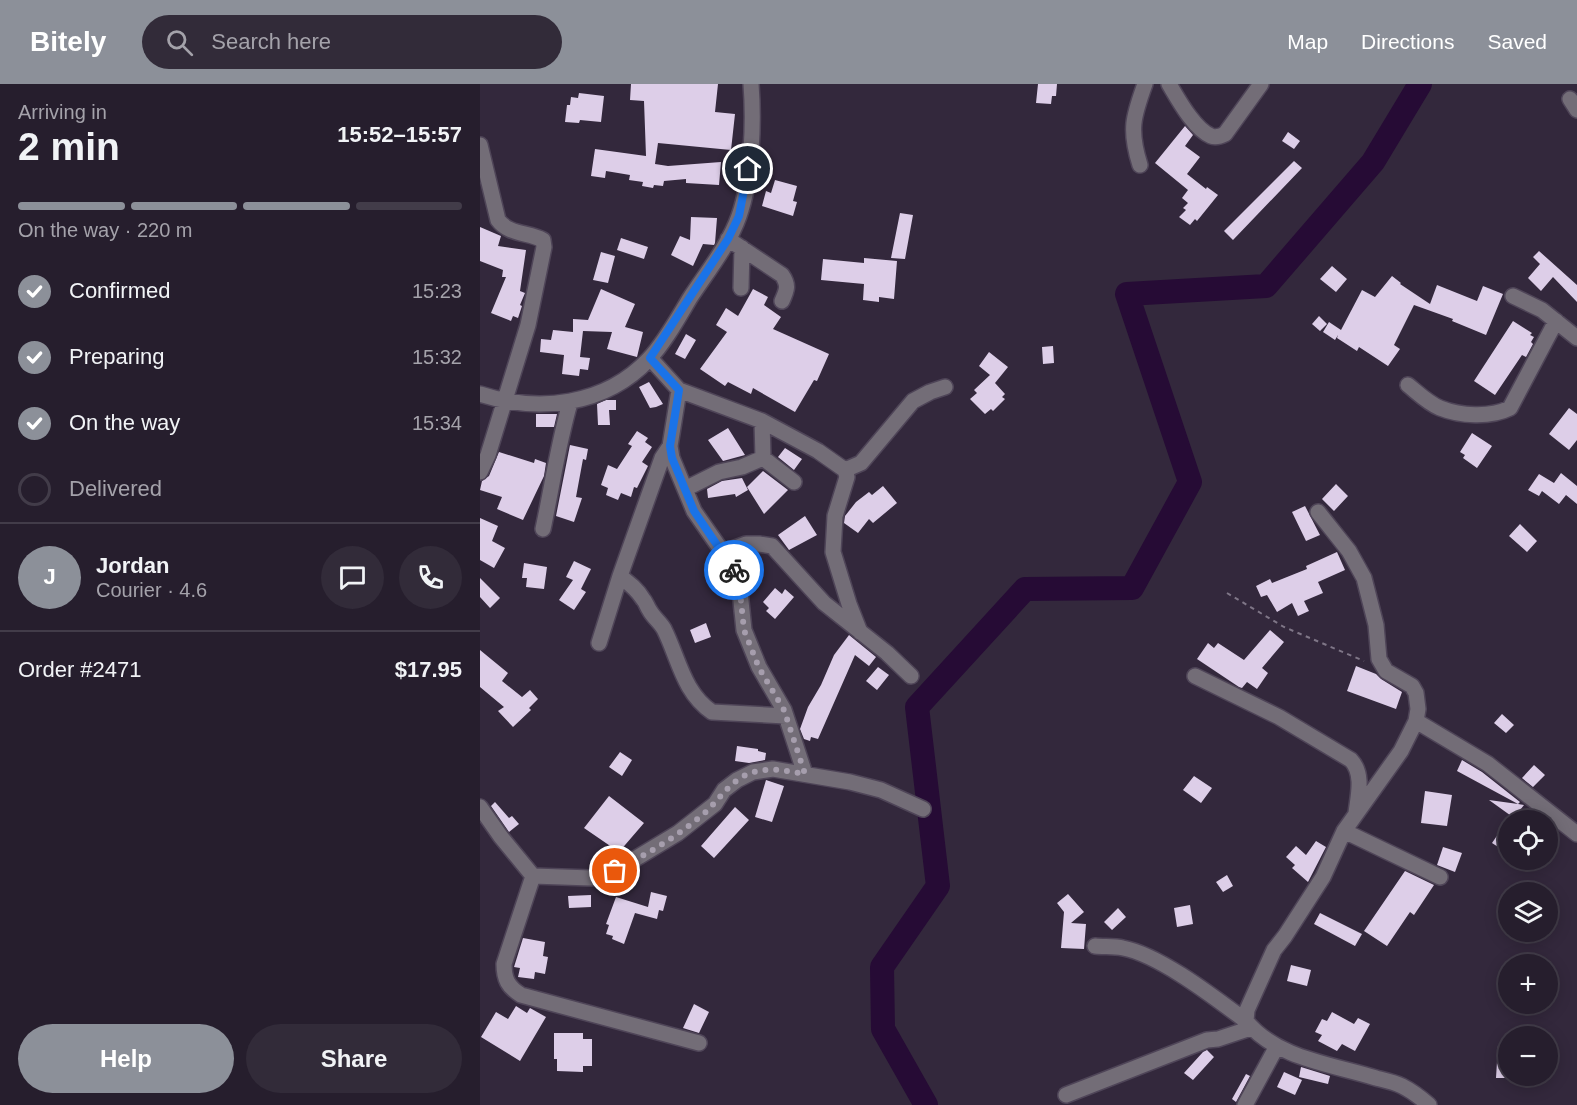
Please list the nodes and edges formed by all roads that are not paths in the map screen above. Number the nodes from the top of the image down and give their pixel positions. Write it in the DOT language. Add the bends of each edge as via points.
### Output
graph roads {
  1 [pos="751,84"];
  2 [pos="1145,84"];
  3 [pos="1169,84"];
  4 [pos="1261,84"];
  5 [pos="480,145"];
  6 [pos="1140,165"];
  7 [pos="728,239"];
  8 [pos="742,248"];
  9 [pos="741,288"];
  10 [pos="1513,296"];
  11 [pos="782,301"];
  12 [pos="1556,321"];
  13 [pos="1577,338"];
  14 [pos="650,358"];
  15 [pos="1408,385"];
  16 [pos="945,387"];
  17 [pos="679,390"];
  18 [pos="480,394"];
  19 [pos="504,402"];
  20 [pos="570,403"];
  21 [pos="762,421"];
  22 [pos="670,446"];
  23 [pos="763,458"];
  24 [pos="845,470"];
  25 [pos="480,472"];
  26 [pos="794,482"];
  27 [pos="685,489"];
  28 [pos="1318,512"];
  29 [pos="543,529"];
  30 [pos="724,554"];
  31 [pos="620,576"];
  32 [pos="860,632"];
  33 [pos="599,643"];
  34 [pos="911,676"];
  35 [pos="1195,676"];
  36 [pos="786,716"];
  37 [pos="1416,721"];
  38 [pos="805,774"];
  39 [pos="480,807"];
  40 [pos="923,809"];
  41 [pos="1356,813"];
  42 [pos="1344,831"];
  43 [pos="1577,834"];
  44 [pos="533,876"];
  45 [pos="1440,877"];
  46 [pos="1095,946"];
  47 [pos="1249,1025"];
  48 [pos="699,1043"];
  49 [pos="1276,1046"];
  50 [pos="1066,1095"];
  51 [pos="1245,1105"];
  52 [pos="1429,1105"];
  1 -- 7 [label="street" via="748,169 739,216"];
  2 -- 6 [label="street" via="1132,125"];
  3 -- 4 [label="street" via="1191,119 1211,136 1218,137 1225,134"];
  5 -- 19 [label="street" via="498,220 512,231 543,240 544,247 528,325"];
  7 -- 8 [label="street"];
  7 -- 14 [label="street"];
  8 -- 9 [label="street"];
  8 -- 11 [label="street" via="782,275 787,282"];
  10 -- 12 [label="street"];
  12 -- 13 [label="street"];
  12 -- 15 [label="street" via="1510,408 1503,412 1453,411 1429,402"];
  14 -- 17 [label="street"];
  14 -- 20 [label="street" via="604,392"];
  16 -- 24 [label="street" via="913,401 861,463"];
  17 -- 21 [label="street"];
  17 -- 22 [label="street"];
  18 -- 19 [label="street"];
  19 -- 20 [label="street"];
  19 -- 25 [label="street"];
  20 -- 29 [label="street"];
  21 -- 23 [label="street"];
  21 -- 24 [label="street"];
  22 -- 27 [label="street"];
  22 -- 31 [label="street" via="662,458"];
  23 -- 26 [label="street"];
  23 -- 27 [label="street" via="719,472"];
  24 -- 32 [label="street" via="847,477 835,516 833,552"];
  27 -- 30 [label="street" via="694,511"];
  28 -- 37 [label="street" via="1349,551 1364,578 1376,625 1379,659 1386,671 1412,686 1418,709"];
  30 -- 32 [label="street" via="746,544 772,546 824,603"];
  30 -- 36 [label="street" via="739,582 744,630 759,668"];
  31 -- 33 [label="street"];
  31 -- 36 [label="street" via="634,587 659,620 683,678 704,706 712,712"];
  32 -- 34 [label="street"];
  35 -- 41 [label="street" via="1279,717 1351,760 1359,776"];
  36 -- 38 [label="street"];
  37 -- 41 [label="street" via="1396,758"];
  37 -- 43 [label="street" via="1496,769"];
  38 -- 40 [label="street" via="881,790"];
  38 -- 44 [label="street" via="773,769 737,780 715,804 678,833 615,871 591,878"];
  39 -- 44 [label="street"];
  41 -- 42 [label="street"];
  42 -- 45 [label="street"];
  42 -- 47 [label="street" via="1323,877 1274,950 1247,1010"];
  44 -- 48 [label="street" via="504,964 507,983 513,990 521,996"];
  46 -- 47 [label="street" via="1123,948 1149,957 1211,995"];
  47 -- 49 [label="street"];
  47 -- 50 [label="street"];
  49 -- 51 [label="street"];
  49 -- 52 [label="street" via="1313,1062 1402,1086"];
}
